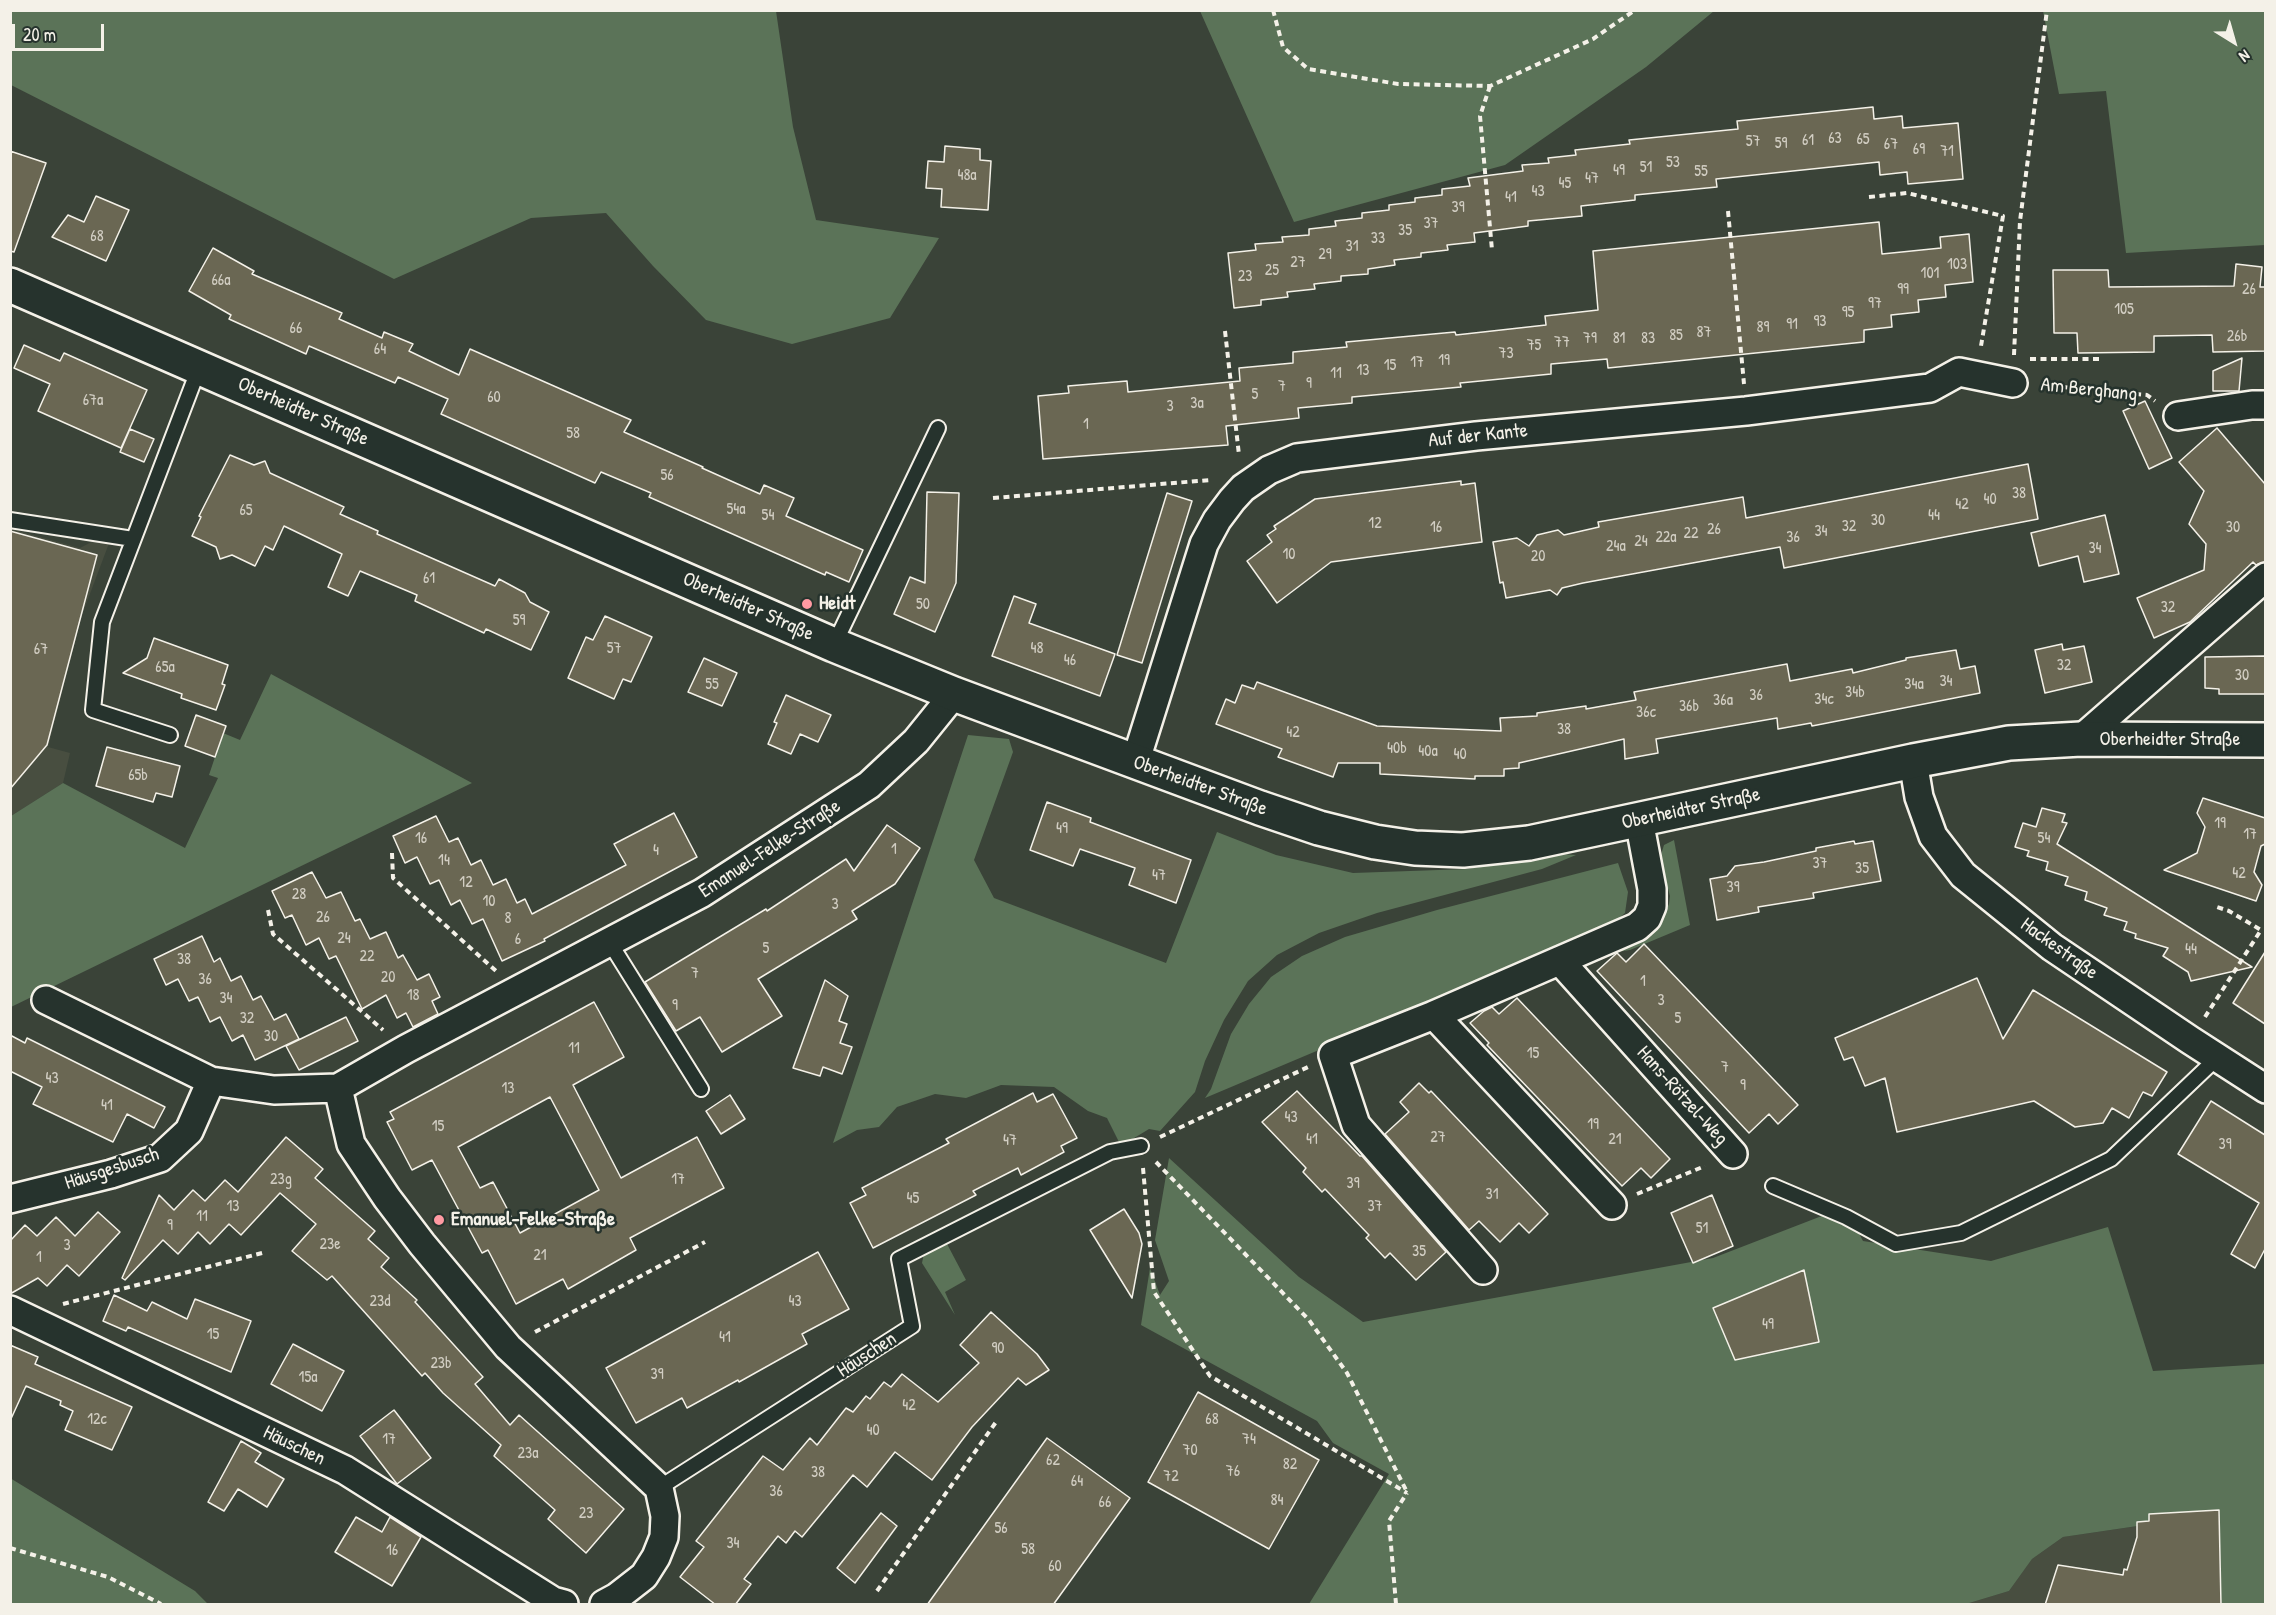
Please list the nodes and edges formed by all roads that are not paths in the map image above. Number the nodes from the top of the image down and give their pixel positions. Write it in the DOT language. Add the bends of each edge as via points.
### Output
graph roads {
  1 [pos="10,285"];
  2 [pos="199,366"];
  3 [pos="2017,383"];
  4 [pos="2265,405"];
  5 [pos="2178,416"];
  6 [pos="938,428"];
  7 [pos="10,520"];
  8 [pos="133,539"];
  9 [pos="2265,577"];
  10 [pos="834,645"];
  11 [pos="954,694"];
  12 [pos="171,735"];
  13 [pos="2080,739"];
  14 [pos="2265,740"];
  15 [pos="1913,761"];
  16 [pos="1135,763"];
  17 [pos="1639,820"];
  18 [pos="610,943"];
  19 [pos="1560,961"];
  20 [pos="46,1000"];
  21 [pos="1434,1015"];
  22 [pos="2217,1058"];
  23 [pos="211,1081"];
  24 [pos="338,1088"];
  25 [pos="701,1089"];
  26 [pos="2265,1089"];
  27 [pos="1141,1146"];
  28 [pos="1733,1154"];
  29 [pos="1773,1186"];
  30 [pos="10,1199"];
  31 [pos="1612,1205"];
  32 [pos="1483,1270"];
  33 [pos="15,1312"];
  34 [pos="659,1488"];
  35 [pos="564,1605"];
  36 [pos="604,1605"];
  1 -- 2 [label="street, Oberheidter Straße"];
  2 -- 8 [label="lane"];
  2 -- 10 [label="street, Oberheidter Straße"];
  3 -- 16 [label="street, Auf der Kante" via="1959,372 1930,388 1746,411 1324,453 1297,458 1269,470 1232,500 1204,544"];
  4 -- 5 [label="street"];
  6 -- 10 [label="lane"];
  7 -- 8 [label="lane"];
  8 -- 12 [label="lane" via="102,622 93,710"];
  9 -- 13 [label="street"];
  10 -- 11 [label="street, Oberheidter Straße"];
  11 -- 16 [label="street, Oberheidter Straße"];
  11 -- 18 [label="street, Emanuel-Felke-Straße" via="916,741 869,785 702,893"];
  13 -- 14 [label="street, Oberheidter Straße"];
  13 -- 15 [label="street, Oberheidter Straße" via="2009,743"];
  15 -- 17 [label="street, Oberheidter Straße"];
  15 -- 22 [label="street, Hackestraße" via="1933,836 1963,875 2052,947"];
  16 -- 17 [label="street, Oberheidter Straße" via="1319,828 1415,848 1463,850 1529,843"];
  17 -- 19 [label="street" via="1652,889 1647,918 1637,927"];
  18 -- 24 [label="street, Emanuel-Felke-Straße"];
  18 -- 25 [label="lane"];
  19 -- 21 [label="street"];
  19 -- 28 [label="street, Hans-Rötzel-Weg"];
  20 -- 23 [label="street, Emanuel-Felke-Straße"];
  21 -- 31 [label="street"];
  21 -- 32 [label="street" via="1333,1055 1356,1125"];
  22 -- 26 [label="street, Hackestraße"];
  22 -- 29 [label="lane" via="2111,1159 1961,1233 1896,1244 1846,1217"];
  23 -- 24 [label="street, Emanuel-Felke-Straße" via="274,1090"];
  23 -- 30 [label="street, Häusgesbusch" via="189,1131 160,1158"];
  24 -- 34 [label="street" via="351,1144 422,1244 508,1347"];
  27 -- 34 [label="lane, Häuschen" via="1110,1152 898,1259 912,1326"];
  33 -- 35 [label="street, Häuschen" via="345,1470"];
  34 -- 36 [label="street" via="665,1516 664,1537 656,1557 644,1576"];
}
